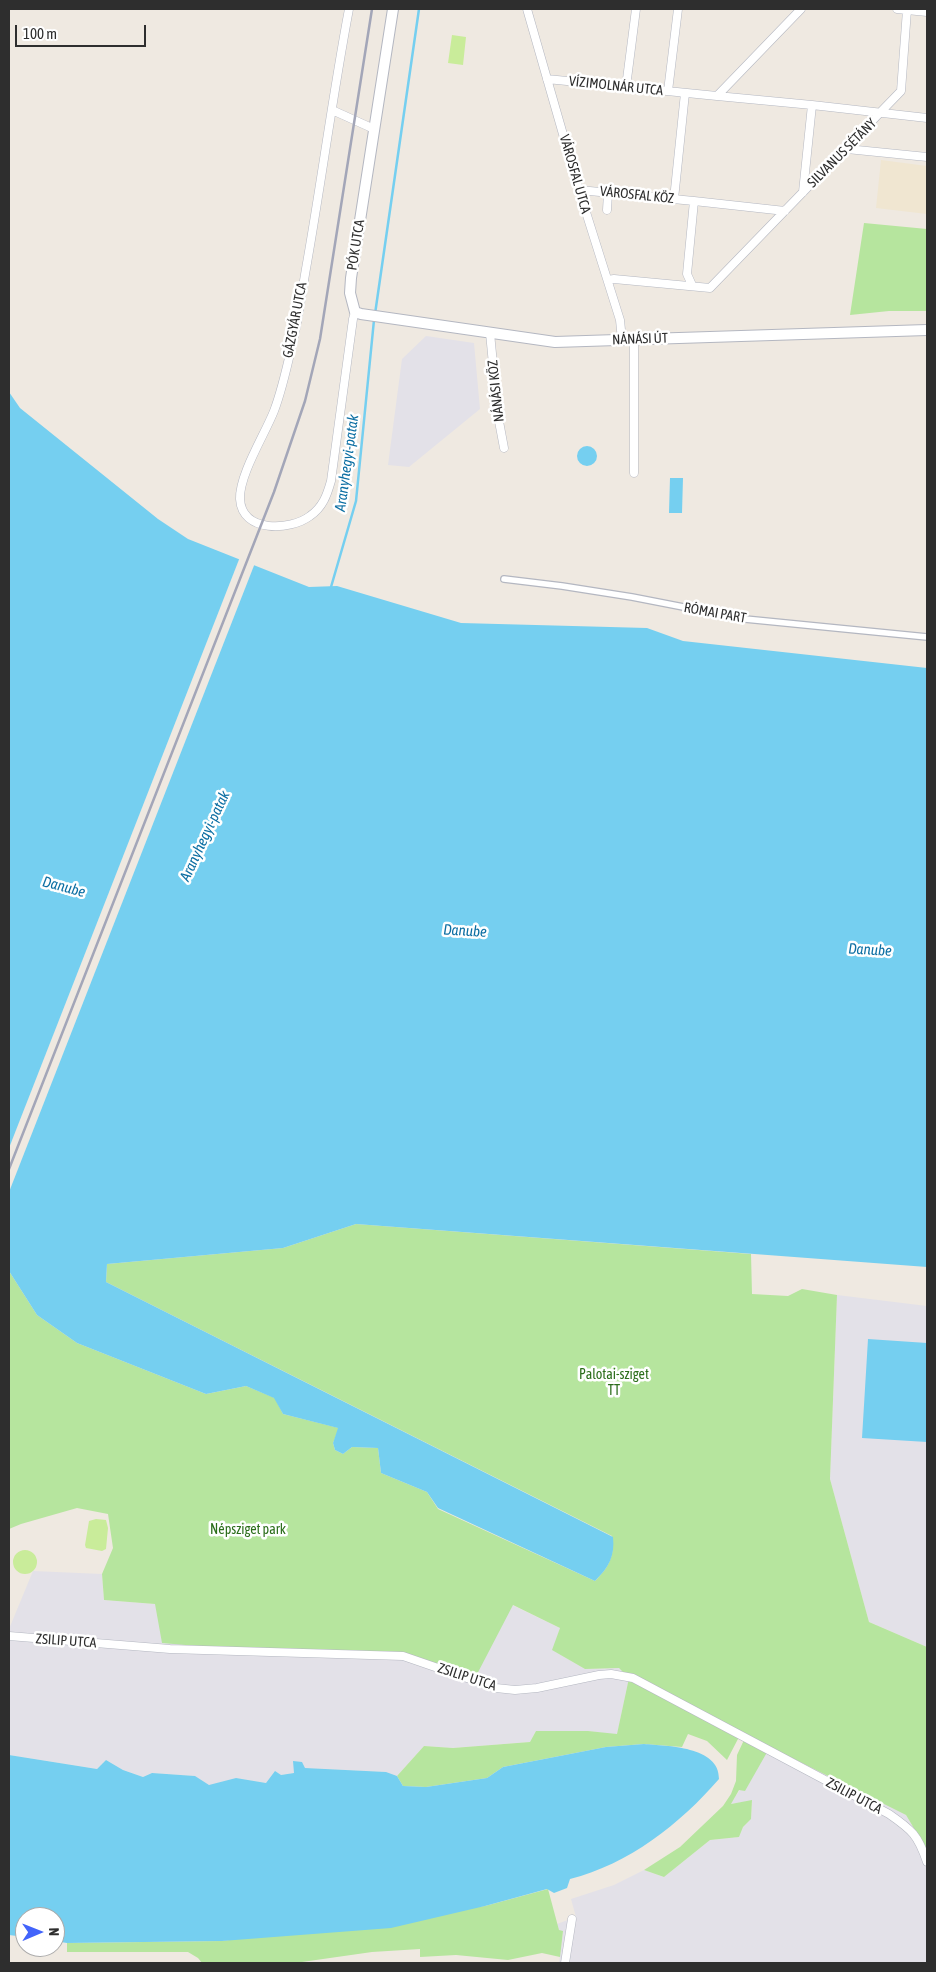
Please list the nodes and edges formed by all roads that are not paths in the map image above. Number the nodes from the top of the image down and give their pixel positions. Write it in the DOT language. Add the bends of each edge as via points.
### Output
graph roads {
  1 [pos="349,9"];
  2 [pos="393,9"];
  3 [pos="526,9"];
  4 [pos="636,9"];
  5 [pos="678,9"];
  6 [pos="801,9"];
  7 [pos="897,9"];
  8 [pos="907,10"];
  9 [pos="927,12"];
  10 [pos="547,78"];
  11 [pos="626,87"];
  12 [pos="668,91"];
  13 [pos="685,93"];
  14 [pos="717,96"];
  15 [pos="812,105"];
  16 [pos="332,110"];
  17 [pos="881,113"];
  18 [pos="927,118"];
  19 [pos="374,129"];
  20 [pos="847,149"];
  21 [pos="927,157"];
  22 [pos="579,190"];
  23 [pos="803,192"];
  24 [pos="608,193"];
  25 [pos="674,199"];
  26 [pos="694,201"];
  27 [pos="607,210"];
  28 [pos="785,211"];
  29 [pos="608,280"];
  30 [pos="692,285"];
  31 [pos="358,313"];
  32 [pos="927,330"];
  33 [pos="490,333"];
  34 [pos="634,339"];
  35 [pos="622,340"];
  36 [pos="504,448"];
  37 [pos="634,474"];
  38 [pos="331,481"];
  39 [pos="504,579"];
  40 [pos="927,637"];
  41 [pos="9,1636"];
  42 [pos="927,1862"];
  43 [pos="572,1919"];
  44 [pos="565,1963"];
  1 -- 16 [label="street, GÁZGYÁR UTCA"];
  2 -- 19 [label="street, PÓK UTCA"];
  3 -- 10 [label="street, VÁROSFAL UTCA"];
  4 -- 11 [label="street"];
  5 -- 12 [label="street"];
  6 -- 14 [label="street"];
  7 -- 8 [label="street"];
  8 -- 9 [label="street"];
  8 -- 17 [label="street, SILVANUS SÉTÁNY" via="902,91"];
  10 -- 11 [label="street, VÍZIMOLNÁR UTCA"];
  10 -- 22 [label="street, VÁROSFAL UTCA"];
  11 -- 12 [label="street, VÍZIMOLNÁR UTCA"];
  12 -- 13 [label="street, VÍZIMOLNÁR UTCA"];
  13 -- 14 [label="street, VÍZIMOLNÁR UTCA"];
  13 -- 25 [label="street"];
  14 -- 15 [label="street, VÍZIMOLNÁR UTCA"];
  15 -- 17 [label="street, SILVANUS SÉTÁNY"];
  15 -- 23 [label="street, SILVANUS SÉTÁNY"];
  16 -- 19 [label="street"];
  16 -- 38 [label="street, GÁZGYÁR UTCA" via="292,344 274,410 243,482 242,509 248,517 267,526 294,524 310,516 325,501"];
  17 -- 18 [label="street"];
  17 -- 20 [label="street, SILVANUS SÉTÁNY"];
  19 -- 31 [label="street, PÓK UTCA" via="351,278 350,293"];
  20 -- 21 [label="street"];
  20 -- 23 [label="street, SILVANUS SÉTÁNY"];
  22 -- 24 [label="street, VÁROSFAL KÖZ"];
  22 -- 29 [label="street, VÁROSFAL UTCA"];
  23 -- 28 [label="street, SILVANUS SÉTÁNY"];
  24 -- 25 [label="street, VÁROSFAL KÖZ"];
  24 -- 27 [label="street"];
  25 -- 26 [label="street, VÁROSFAL KÖZ"];
  26 -- 28 [label="street"];
  26 -- 30 [label="street" via="687,274"];
  28 -- 30 [label="street, SILVANUS SÉTÁNY" via="710,288"];
  29 -- 30 [label="street, SILVANUS SÉTÁNY"];
  29 -- 35 [label="street, VÁROSFAL UTCA" via="620,320"];
  31 -- 33 [label="street, NÁNÁSI ÚT"];
  31 -- 38 [label="street, PÓK UTCA" via="353,319"];
  32 -- 34 [label="street, NÁNÁSI ÚT"];
  33 -- 35 [label="street, NÁNÁSI ÚT" via="555,342"];
  33 -- 36 [label="street, NÁNÁSI KÖZ"];
  34 -- 35 [label="street, NÁNÁSI ÚT"];
  34 -- 37 [label="street"];
  39 -- 40 [label="street, RÓMAI PART" via="562,586 745,619"];
  41 -- 42 [label="street, ZSILIP UTCA" via="170,1649 403,1656 496,1688 515,1690 605,1675 633,1678 889,1814 920,1841"];
  43 -- 44 [label="street"];
}
